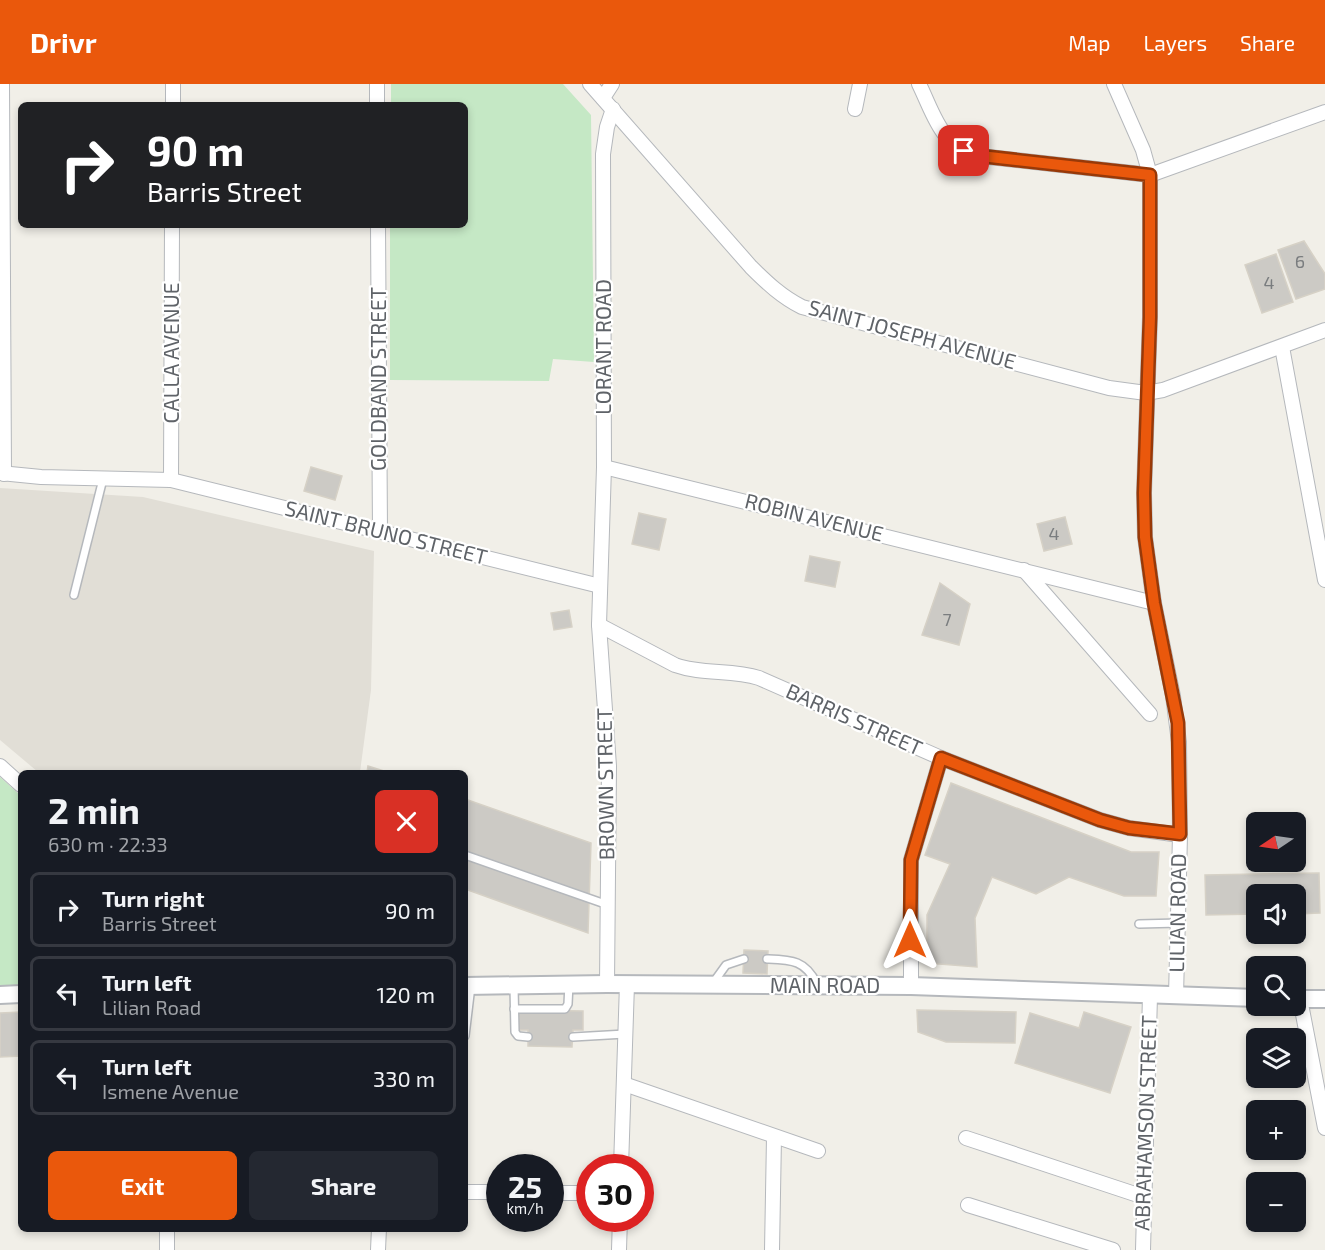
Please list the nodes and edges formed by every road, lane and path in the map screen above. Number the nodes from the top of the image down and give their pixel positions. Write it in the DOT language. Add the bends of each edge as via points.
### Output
graph roads {
  1 [pos="2,84"];
  2 [pos="173,84"];
  3 [pos="377,84"];
  4 [pos="590,84"];
  5 [pos="612,84"];
  6 [pos="860,84"];
  7 [pos="919,84"];
  8 [pos="1113,84"];
  9 [pos="603,98"];
  10 [pos="173,102"];
  11 [pos="377,102"];
  12 [pos="613,109"];
  13 [pos="855,109"];
  14 [pos="1325,112"];
  15 [pos="1150,175"];
  16 [pos="172,228"];
  17 [pos="378,228"];
  18 [pos="1325,330"];
  19 [pos="1282,347"];
  20 [pos="1146,393"];
  21 [pos="604,467"];
  22 [pos="2,474"];
  23 [pos="103,479"];
  24 [pos="171,480"];
  25 [pos="1318,504"];
  26 [pos="380,532"];
  27 [pos="1024,570"];
  28 [pos="1325,580"];
  29 [pos="600,586"];
  30 [pos="74,596"];
  31 [pos="1154,603"];
  32 [pos="599,625"];
  33 [pos="1150,714"];
  34 [pos="941,758"];
  35 [pos="0,766"];
  36 [pos="18,782"];
  37 [pos="1180,834"];
  38 [pos="468,856"];
  39 [pos="608,905"];
  40 [pos="1179,923"];
  41 [pos="1139,924"];
  42 [pos="744,959"];
  43 [pos="767,959"];
  44 [pos="569,984"];
  45 [pos="607,984"];
  46 [pos="627,984"];
  47 [pos="514,985"];
  48 [pos="711,985"];
  49 [pos="468,986"];
  50 [pos="819,986"];
  51 [pos="911,986"];
  52 [pos="18,994"];
  53 [pos="0,995"];
  54 [pos="1150,996"];
  55 [pos="1176,996"];
  56 [pos="1246,998"];
  57 [pos="1306,999"];
  58 [pos="1325,999"];
  59 [pos="514,1009"];
  60 [pos="1302,1016"];
  61 [pos="625,1034"];
  62 [pos="573,1036"];
  63 [pos="528,1037"];
  64 [pos="624,1084"];
  65 [pos="1325,1128"];
  66 [pos="774,1137"];
  67 [pos="966,1138"];
  68 [pos="818,1151"];
  69 [pos="621,1154"];
  70 [pos="468,1192"];
  71 [pos="486,1192"];
  72 [pos="1144,1197"];
  73 [pos="968,1205"];
  74 [pos="166,1232"];
  75 [pos="379,1232"];
  76 [pos="620,1232"];
  77 [pos="167,1250"];
  78 [pos="378,1250"];
  79 [pos="619,1250"];
  80 [pos="772,1250"];
  81 [pos="1113,1250"];
  82 [pos="1143,1250"];
  1 -- 22 [label="street"];
  2 -- 10 [label="street"];
  3 -- 11 [label="street"];
  4 -- 9 [label="street, SAINT JOSEPH AVENUE"];
  5 -- 9 [label="street"];
  6 -- 13 [label="street"];
  7 -- 15 [label="street" via="942,131 964,151"];
  8 -- 15 [label="street, LILIAN ROAD"];
  9 -- 12 [label="street, SAINT JOSEPH AVENUE"];
  12 -- 20 [label="street, SAINT JOSEPH AVENUE" via="751,267 788,300 823,313 1109,388"];
  12 -- 21 [label="street, LORANT ROAD" via="603,154"];
  14 -- 15 [label="street"];
  15 -- 20 [label="street, LILIAN ROAD"];
  16 -- 24 [label="street, CALLA AVENUE"];
  17 -- 26 [label="street, GOLDBAND STREET"];
  18 -- 19 [label="street"];
  19 -- 20 [label="street"];
  19 -- 25 [label="street"];
  20 -- 31 [label="street, LILIAN ROAD" via="1145,537"];
  21 -- 27 [label="street, ROBIN AVENUE"];
  21 -- 29 [label="street, LORANT ROAD"];
  22 -- 23 [label="street, SAINT BRUNO STREET"];
  23 -- 24 [label="street, SAINT BRUNO STREET"];
  23 -- 30 [label="lane"];
  24 -- 26 [label="street, SAINT BRUNO STREET"];
  25 -- 28 [label="street"];
  26 -- 29 [label="street, SAINT BRUNO STREET"];
  27 -- 31 [label="street, ROBIN AVENUE"];
  27 -- 33 [label="street"];
  29 -- 32 [label="street, BROWN STREET"];
  31 -- 37 [label="street, LILIAN ROAD" via="1178,723"];
  32 -- 34 [label="street, BARRIS STREET" via="675,665 750,675"];
  32 -- 39 [label="street, BROWN STREET" via="609,766"];
  34 -- 37 [label="street, BARRIS STREET" via="1100,820"];
  34 -- 51 [label="street" via="911,860"];
  35 -- 36 [label="street"];
  37 -- 40 [label="street, LILIAN ROAD"];
  38 -- 39 [label="lane"];
  39 -- 45 [label="street, BROWN STREET"];
  40 -- 41 [label="lane"];
  40 -- 55 [label="street, LILIAN ROAD"];
  42 -- 48 [label="lane" via="726,966"];
  43 -- 50 [label="lane" via="800,964"];
  44 -- 45 [label="street, MAIN ROAD"];
  44 -- 47 [label="street, MAIN ROAD"];
  44 -- 59 [label="lane" via="565,1009"];
  45 -- 46 [label="street, MAIN ROAD"];
  46 -- 48 [label="street, MAIN ROAD"];
  46 -- 61 [label="street"];
  47 -- 49 [label="street, MAIN ROAD"];
  47 -- 59 [label="lane"];
  48 -- 50 [label="street, MAIN ROAD"];
  50 -- 51 [label="street, MAIN ROAD"];
  51 -- 54 [label="street, MAIN ROAD"];
  52 -- 53 [label="street"];
  54 -- 55 [label="street, MAIN ROAD"];
  54 -- 72 [label="street, ABRAHAMSON STREET"];
  55 -- 56 [label="street, MAIN ROAD"];
  57 -- 58 [label="street"];
  59 -- 63 [label="lane" via="516,1034"];
  60 -- 65 [label="street"];
  61 -- 62 [label="lane"];
  61 -- 64 [label="street"];
  64 -- 66 [label="street"];
  64 -- 69 [label="street"];
  66 -- 68 [label="street"];
  66 -- 80 [label="street"];
  67 -- 72 [label="street"];
  70 -- 71 [label="street"];
  72 -- 82 [label="street, ABRAHAMSON STREET"];
  73 -- 81 [label="street"];
  74 -- 77 [label="street"];
  75 -- 78 [label="street"];
  76 -- 79 [label="street"];
}
